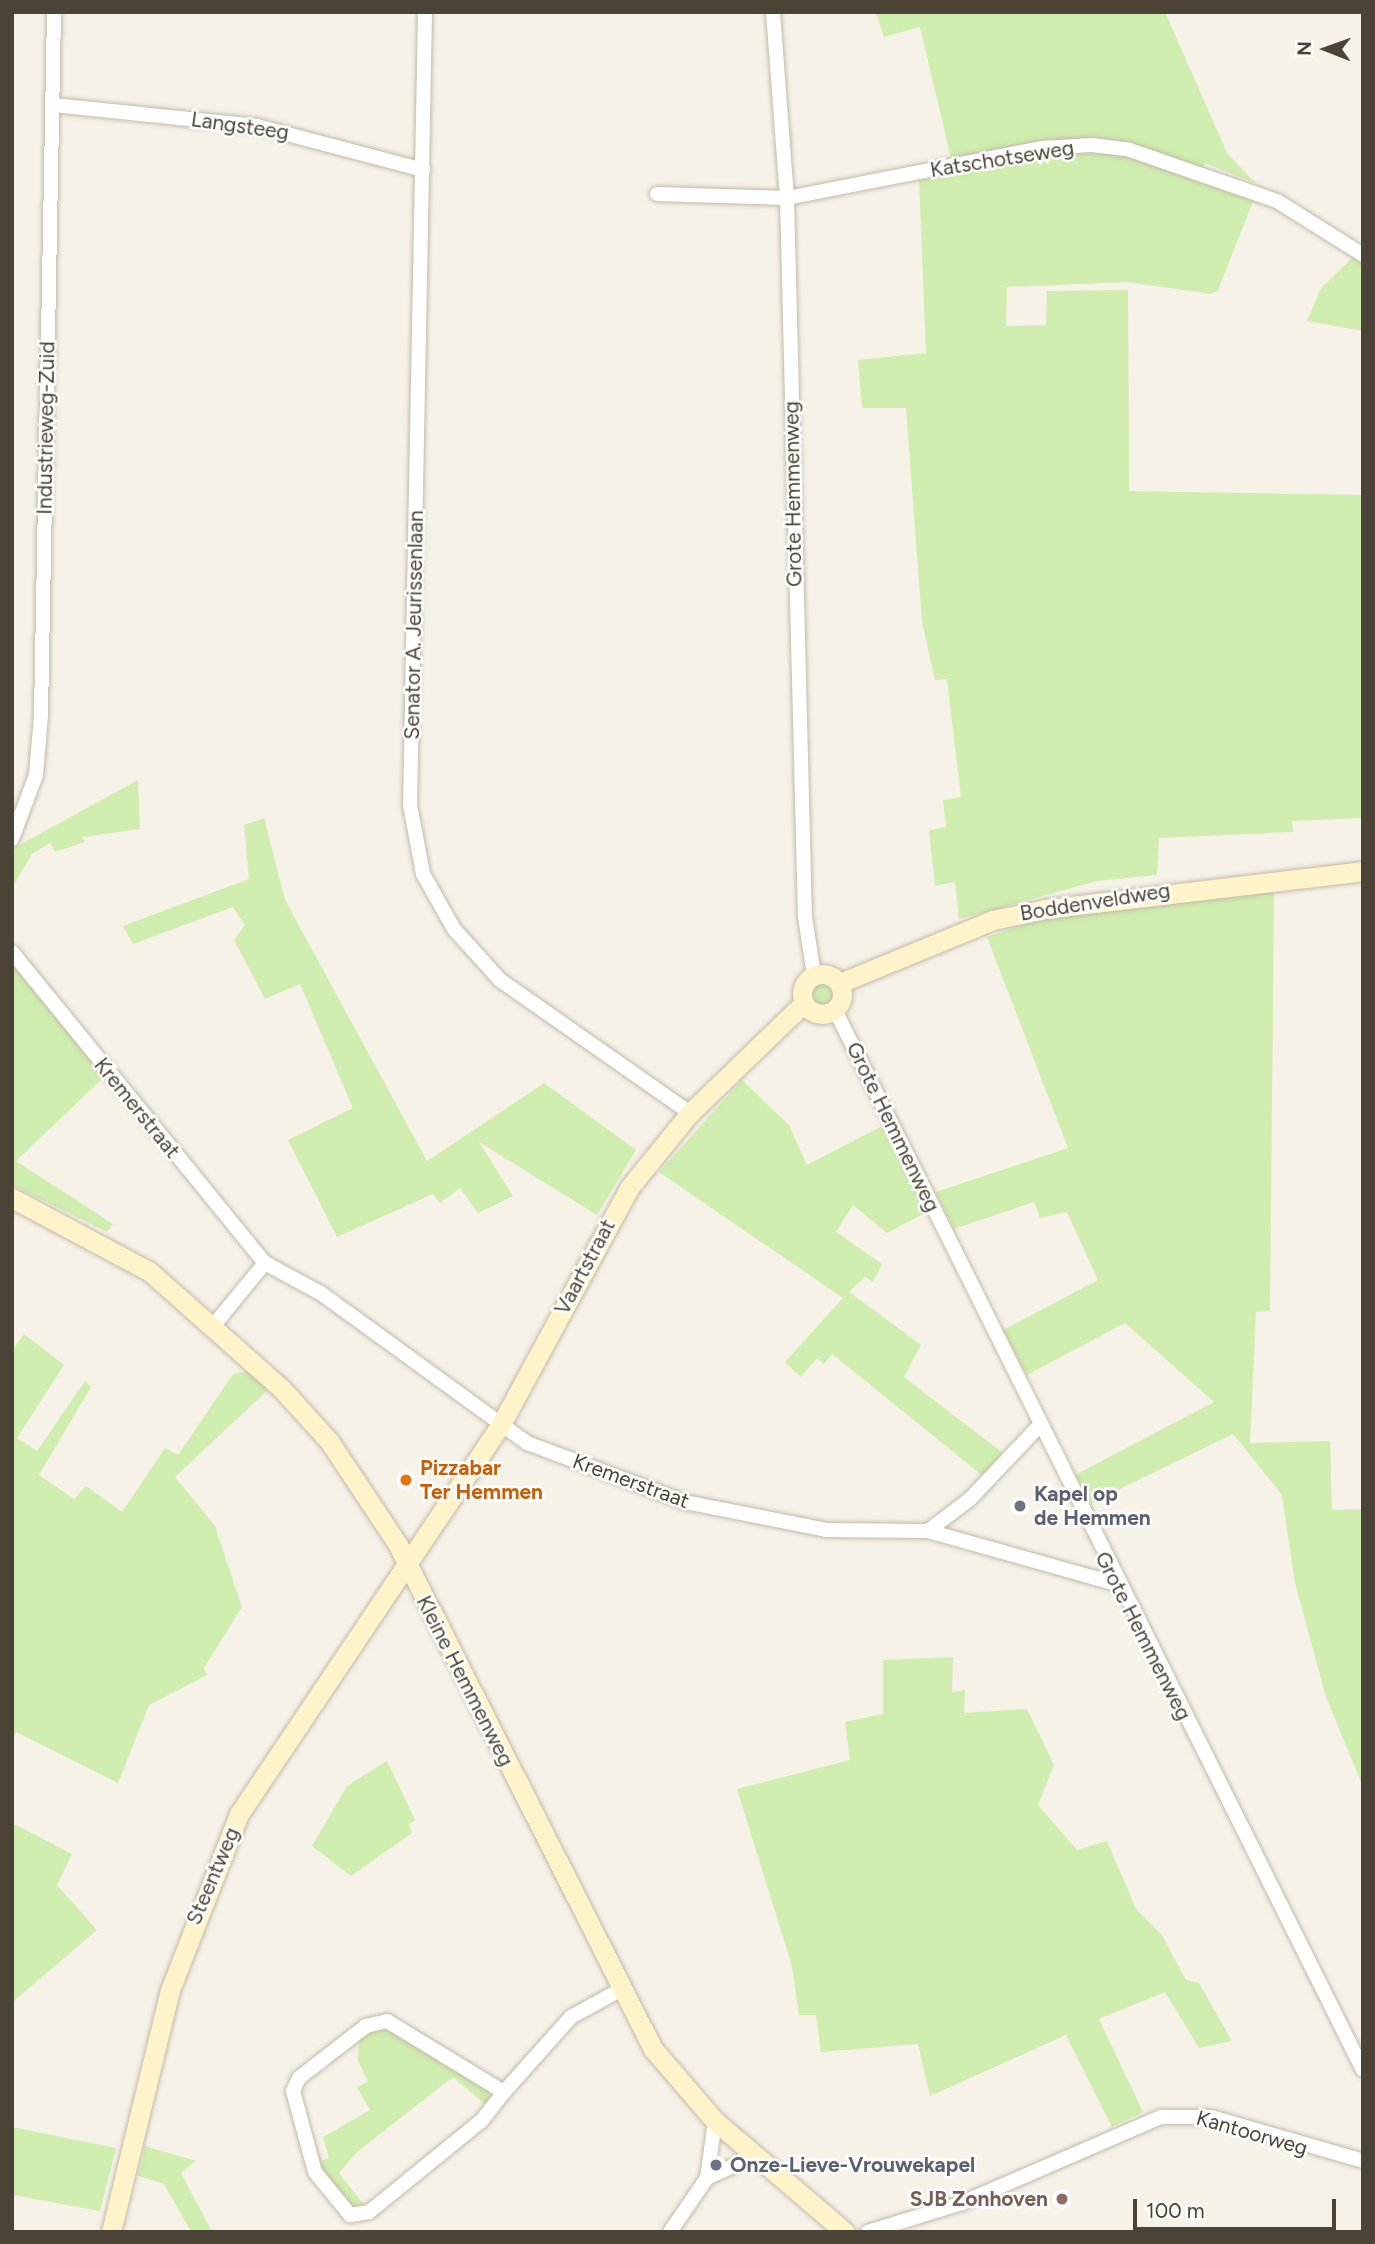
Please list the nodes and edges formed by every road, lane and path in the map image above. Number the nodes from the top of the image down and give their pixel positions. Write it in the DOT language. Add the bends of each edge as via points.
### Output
graph roads {
  1 [pos="54,12"];
  2 [pos="425,12"];
  3 [pos="773,12"];
  4 [pos="53,105"];
  5 [pos="423,170"];
  6 [pos="657,194"];
  7 [pos="787,198"];
  8 [pos="1363,255"];
  9 [pos="12,839"];
  10 [pos="1363,871"];
  11 [pos="12,952"];
  12 [pos="814,975"];
  13 [pos="840,983"];
  14 [pos="804,1003"];
  15 [pos="835,1010"];
  16 [pos="690,1113"];
  17 [pos="12,1198"];
  18 [pos="265,1263"];
  19 [pos="215,1325"];
  20 [pos="1040,1425"];
  21 [pos="500,1426"];
  22 [pos="928,1531"];
  23 [pos="406,1560"];
  24 [pos="1117,1584"];
  25 [pos="620,1990"];
  26 [pos="1363,2070"];
  27 [pos="504,2092"];
  28 [pos="715,2121"];
  29 [pos="757,2155"];
  30 [pos="1363,2161"];
  31 [pos="706,2178"];
  32 [pos="111,2232"];
  33 [pos="670,2232"];
  34 [pos="845,2232"];
  35 [pos="869,2232"];
  1 -- 4 [label="street, Industrieweg-Zuid"];
  2 -- 5 [label="street, Senator A. Jeurissenlaan"];
  3 -- 7 [label="street, Grote Hemmenweg"];
  4 -- 5 [label="street, Langsteeg" via="257,126"];
  4 -- 9 [label="street, Industrieweg-Zuid" via="41,715 36,775"];
  5 -- 16 [label="street, Senator A. Jeurissenlaan" via="410,805 423,874 454,929 500,980"];
  6 -- 7 [label="street"];
  7 -- 8 [label="street, Katschotseweg" via="1042,148 1092,145 1129,150 1254,192"];
  7 -- 12 [label="street, Grote Hemmenweg" via="805,917"];
  10 -- 13 [label="street, Boddenveldweg" via="1045,908 993,920"];
  11 -- 18 [label="street, Kremerstraat"];
  12 -- 13 [label="street" via="825,974"];
  12 -- 14 [label="street, Grote Hemmenweg" via="802,990"];
  13 -- 15 [label="street" via="842,1001"];
  14 -- 15 [label="street" via="818,1014"];
  14 -- 16 [label="street, Vaartstraat"];
  15 -- 20 [label="street, Grote Hemmenweg"];
  16 -- 21 [label="street, Vaartstraat" via="629,1188 598,1238"];
  17 -- 19 [label="street, Kleine Hemmenweg" via="120,1251"];
  18 -- 19 [label="street"];
  18 -- 21 [label="street, Kremerstraat" via="322,1294"];
  19 -- 23 [label="street, Kleine Hemmenweg" via="322,1433"];
  20 -- 22 [label="street" via="970,1499"];
  20 -- 24 [label="street, Grote Hemmenweg"];
  21 -- 22 [label="street, Kremerstraat" via="527,1443 685,1502 826,1530"];
  21 -- 23 [label="street, Vaartstraat"];
  22 -- 24 [label="street, Kremerstraat"];
  23 -- 25 [label="street, Kleine Hemmenweg"];
  23 -- 32 [label="street, Steentweg" via="239,1814 170,1990"];
  24 -- 26 [label="street, Grote Hemmenweg"];
  25 -- 27 [label="street" via="571,2017"];
  25 -- 28 [label="street, Kleine Hemmenweg" via="653,2049"];
  27 -- 27 [label="street" via="481,2121 369,2212 350,2215 315,2172 293,2091 299,2078 366,2026 387,2021"];
  28 -- 29 [label="street, Kleine Hemmenweg"];
  28 -- 31 [label="street"];
  29 -- 31 [label="street"];
  29 -- 34 [label="street, Kleine Hemmenweg"];
  30 -- 35 [label="street, Kantoorweg" via="1211,2117 1161,2117 962,2203"];
  31 -- 33 [label="street"];
}
